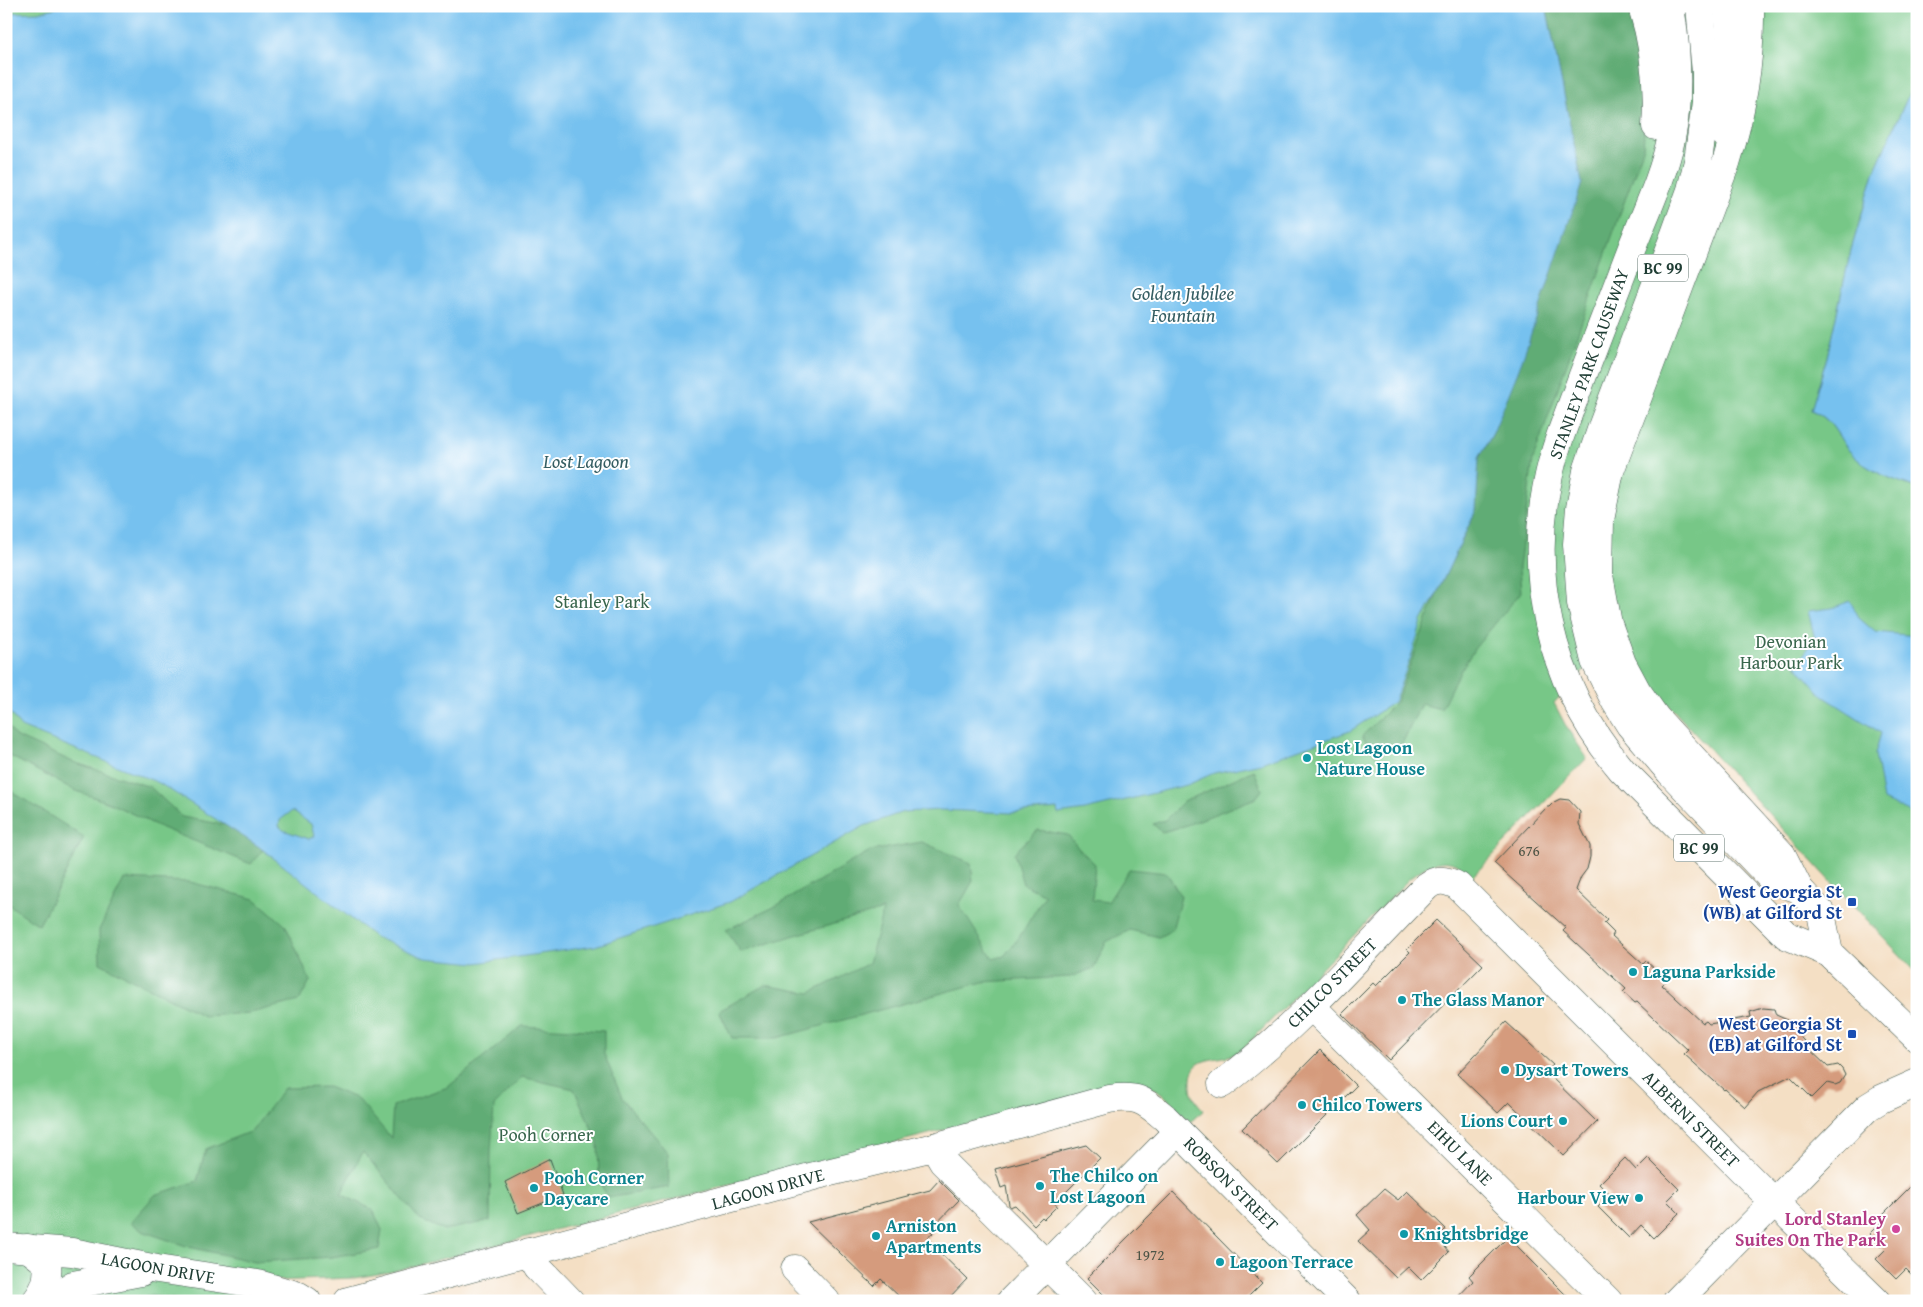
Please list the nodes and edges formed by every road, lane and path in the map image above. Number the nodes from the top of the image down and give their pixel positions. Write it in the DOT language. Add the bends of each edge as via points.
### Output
graph roads {
  1 [pos="1642,6"];
  2 [pos="1670,6"];
  3 [pos="1700,6"];
  4 [pos="1727,6"];
  5 [pos="1750,6"];
  6 [pos="1714,196"];
  7 [pos="1647,210"];
  8 [pos="1605,654"];
  9 [pos="1440,880"];
  10 [pos="1799,889"];
  11 [pos="1829,953"];
  12 [pos="1310,1006"];
  13 [pos="1917,1038"];
  14 [pos="1917,1083"];
  15 [pos="1222,1084"];
  16 [pos="1178,1131"];
  17 [pos="934,1147"];
  18 [pos="1775,1202"];
  19 [pos="17,1248"];
  20 [pos="528,1252"];
  21 [pos="1046,1265"];
  22 [pos="157,1269"];
  23 [pos="795,1269"];
  24 [pos="36,1301"];
  25 [pos="49,1301"];
  26 [pos="307,1301"];
  27 [pos="348,1301"];
  28 [pos="570,1301"];
  29 [pos="826,1301"];
  30 [pos="1011,1301"];
  31 [pos="1083,1301"];
  32 [pos="1347,1301"];
  33 [pos="1608,1301"];
  34 [pos="1677,1301"];
  35 [pos="1876,1301"];
  1 -- 7 [label="main road" via="1652,40 1657,94"];
  2 -- 7 [label="main road, STANLEY PARK CAUSEWAY / BC 99" via="1676,53 1675,113 1667,155"];
  3 -- 8 [label="main road, STANLEY PARK CAUSEWAY / BC 99" via="1706,88 1703,132 1695,175 1594,450 1578,521 1581,603"];
  4 -- 6 [label="main road" via="1730,26 1728,100"];
  5 -- 6 [label="main road" via="1748,60 1739,120"];
  6 -- 8 [label="main road" via="1618,448 1605,494 1599,532"];
  7 -- 11 [label="main road, STANLEY PARK CAUSEWAY / BC 99" via="1555,452 1545,502 1542,547 1548,620 1570,690 1612,758 1786,935"];
  8 -- 10 [label="main road" via="1628,676 1667,730 1782,855"];
  8 -- 10 [label="main road, STANLEY PARK CAUSEWAY / BC 99" via="1615,702 1630,725 1772,880"];
  9 -- 12 [label="main road, CHILCO STREET" via="1427,886"];
  9 -- 18 [label="main road, ALBERNI STREET" via="1458,886"];
  10 -- 11 [label="main road, BC 99" via="1821,913"];
  11 -- 13 [label="main road, BC 99"];
  12 -- 15 [label="main road, CHILCO STREET" via="1245,1067"];
  12 -- 33 [label="main road, EIHU LANE"];
  14 -- 18 [label="main road" via="1868,1107"];
  16 -- 17 [label="main road, LAGOON DRIVE" via="1149,1104 1125,1097"];
  16 -- 21 [label="main road"];
  16 -- 32 [label="main road, ROBSON STREET"];
  17 -- 20 [label="main road, LAGOON DRIVE"];
  17 -- 21 [label="main road" via="943,1162"];
  18 -- 34 [label="main road"];
  18 -- 35 [label="main road, ALBERNI STREET"];
  19 -- 22 [label="main road, LAGOON DRIVE" via="72,1252"];
  19 -- 24 [label="main road" via="47,1263 44,1290"];
  20 -- 27 [label="main road, LAGOON DRIVE"];
  20 -- 28 [label="main road" via="536,1267"];
  21 -- 30 [label="main road"];
  21 -- 31 [label="main road"];
  22 -- 25 [label="main road" via="73,1285"];
  22 -- 26 [label="main road, LAGOON DRIVE" via="258,1284"];
  23 -- 29 [label="main road"];
}
